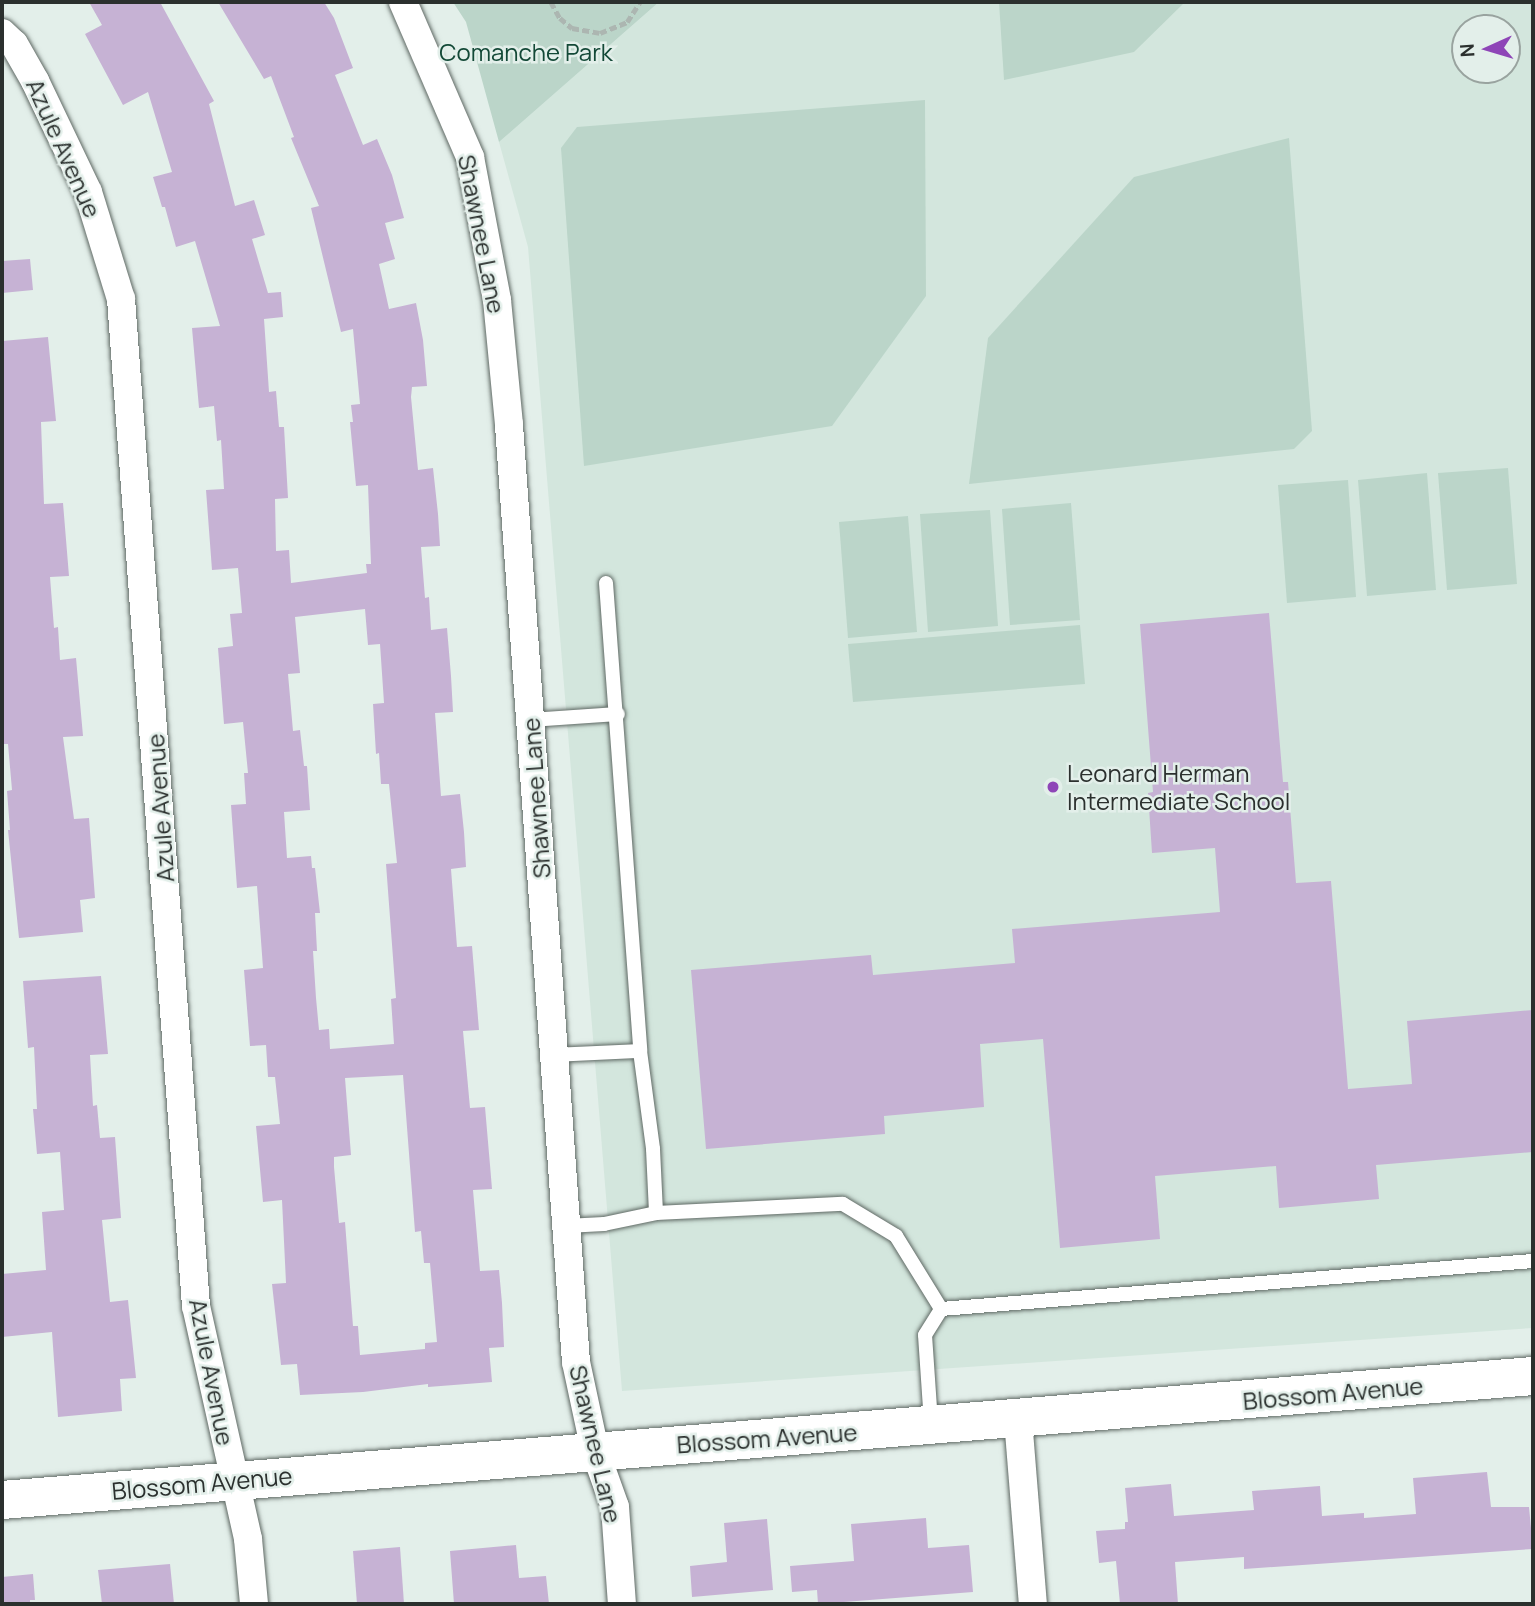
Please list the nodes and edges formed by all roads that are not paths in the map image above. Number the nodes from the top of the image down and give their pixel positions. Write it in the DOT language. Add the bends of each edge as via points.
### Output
graph roads {
  1 [pos="403,2"];
  2 [pos="2,33"];
  3 [pos="606,583"];
  4 [pos="618,714"];
  5 [pos="530,720"];
  6 [pos="640,1051"];
  7 [pos="554,1055"];
  8 [pos="656,1213"];
  9 [pos="566,1226"];
  10 [pos="1533,1261"];
  11 [pos="942,1309"];
  12 [pos="1533,1376"];
  13 [pos="1018,1419"];
  14 [pos="931,1425"];
  15 [pos="594,1451"];
  16 [pos="234,1480"];
  17 [pos="2,1500"];
  18 [pos="254,1604"];
  19 [pos="622,1604"];
  20 [pos="1033,1604"];
  1 -- 5 [label="street, Shawnee Lane" via="470,157 497,300"];
  2 -- 16 [label="street, Azule Avenue" via="14,44 35,81 88,191 121,299 196,1306"];
  3 -- 4 [label="lane"];
  4 -- 5 [label="lane"];
  4 -- 6 [label="lane"];
  5 -- 7 [label="street, Shawnee Lane"];
  6 -- 7 [label="lane"];
  6 -- 8 [label="lane"];
  7 -- 9 [label="street, Shawnee Lane"];
  8 -- 9 [label="lane"];
  8 -- 11 [label="lane" via="843,1204 896,1236"];
  9 -- 15 [label="street, Shawnee Lane" via="576,1362"];
  10 -- 11 [label="lane"];
  11 -- 14 [label="lane" via="926,1335"];
  12 -- 13 [label="street, Blossom Avenue"];
  13 -- 14 [label="street, Blossom Avenue"];
  13 -- 20 [label="street"];
  14 -- 15 [label="street, Blossom Avenue"];
  15 -- 16 [label="street, Blossom Avenue"];
  15 -- 19 [label="street, Shawnee Lane" via="615,1507"];
  16 -- 17 [label="street, Blossom Avenue"];
  16 -- 18 [label="street, Azule Avenue" via="248,1539"];
}
